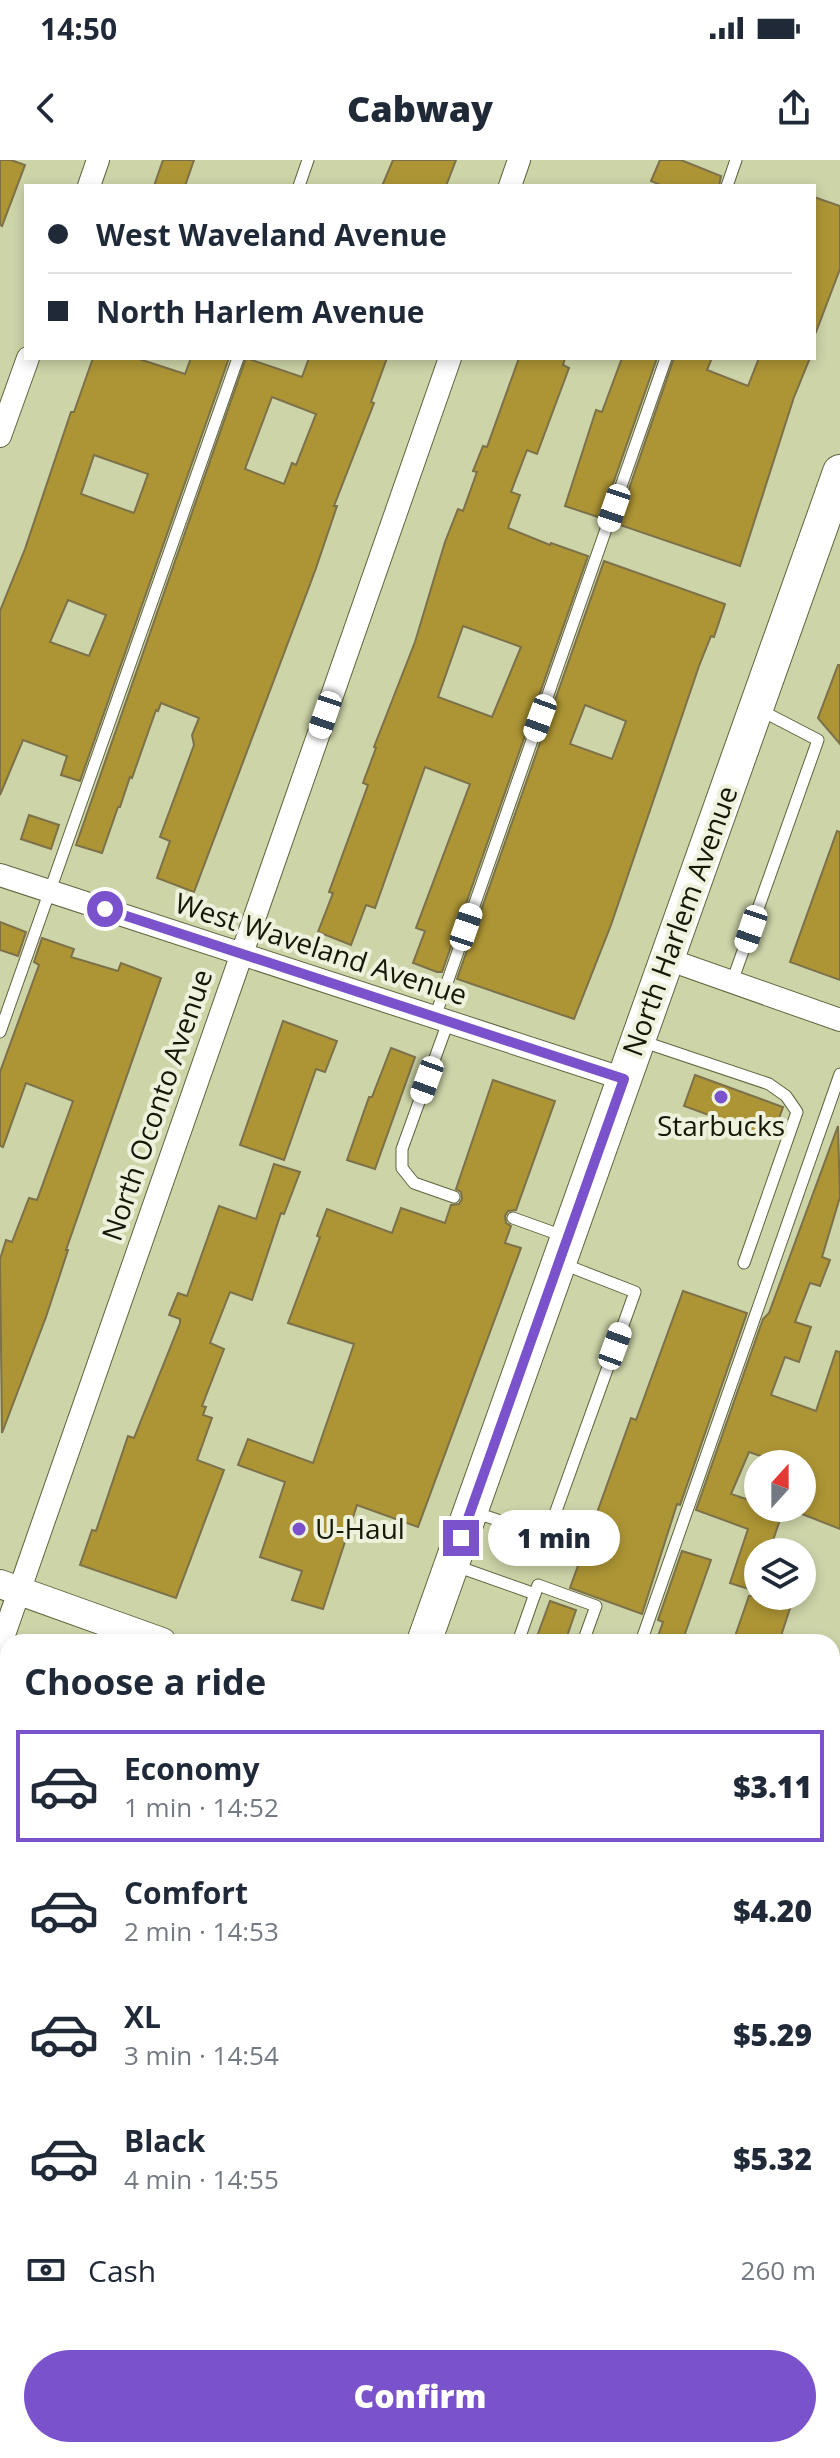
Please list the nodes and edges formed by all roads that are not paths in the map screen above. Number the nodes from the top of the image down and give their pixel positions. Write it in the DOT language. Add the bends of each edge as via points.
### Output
graph roads {
  1 [pos="98,160"];
  2 [pos="308,160"];
  3 [pos="519,160"];
  4 [pos="736,160"];
  5 [pos="90,184"];
  6 [pos="300,184"];
  7 [pos="511,184"];
  8 [pos="728,184"];
  9 [pos="27,360"];
  10 [pos="237,360"];
  11 [pos="449,360"];
  12 [pos="665,360"];
  13 [pos="0,436"];
  14 [pos="840,472"];
  15 [pos="756,708"];
  16 [pos="0,875"];
  17 [pos="50,891"];
  18 [pos="241,954"];
  19 [pos="667,959"];
  20 [pos="732,982"];
  21 [pos="441,1020"];
  22 [pos="840,1020"];
  23 [pos="0,1032"];
  24 [pos="638,1040"];
  25 [pos="840,1074"];
  26 [pos="624,1079"];
  27 [pos="454,1197"];
  28 [pos="513,1218"];
  29 [pos="563,1250"];
  30 [pos="744,1263"];
  31 [pos="471,1511"];
  32 [pos="452,1564"];
  33 [pos="10,1588"];
  34 [pos="535,1594"];
  35 [pos="2,1634"];
  36 [pos="139,1634"];
  37 [pos="430,1634"];
  38 [pos="521,1634"];
  39 [pos="586,1634"];
  40 [pos="644,1634"];
  1 -- 5 [label="street"];
  2 -- 6 [label="lane"];
  3 -- 7 [label="street"];
  4 -- 8 [label="lane"];
  9 -- 13 [label="street"];
  10 -- 17 [label="lane"];
  11 -- 18 [label="street, North Oconto Avenue"];
  12 -- 21 [label="lane"];
  14 -- 15 [label="main road, North Harlem Avenue"];
  15 -- 19 [label="main road, North Harlem Avenue"];
  15 -- 20 [label="lane" via="818,740"];
  16 -- 17 [label="street, West Waveland Avenue"];
  17 -- 18 [label="street, West Waveland Avenue"];
  17 -- 23 [label="lane"];
  18 -- 21 [label="street, West Waveland Avenue"];
  18 -- 33 [label="street, North Oconto Avenue"];
  19 -- 20 [label="street"];
  19 -- 24 [label="main road, North Harlem Avenue"];
  20 -- 22 [label="street"];
  21 -- 26 [label="street, West Waveland Avenue"];
  21 -- 27 [label="lane" via="402,1149 402,1168 414,1183"];
  24 -- 26 [label="main road, North Harlem Avenue"];
  24 -- 30 [label="lane" via="769,1084 797,1112"];
  25 -- 40 [label="lane"];
  26 -- 29 [label="main road, North Harlem Avenue"];
  28 -- 29 [label="lane"];
  29 -- 31 [label="main road, North Harlem Avenue"];
  29 -- 31 [label="lane" via="635,1292 547,1536"];
  31 -- 32 [label="main road, North Harlem Avenue"];
  32 -- 34 [label="lane"];
  32 -- 37 [label="main road, North Harlem Avenue"];
  33 -- 35 [label="street, North Oconto Avenue"];
  33 -- 36 [label="street"];
  34 -- 38 [label="lane"];
  34 -- 39 [label="lane" via="538,1585 596,1606"];
}
